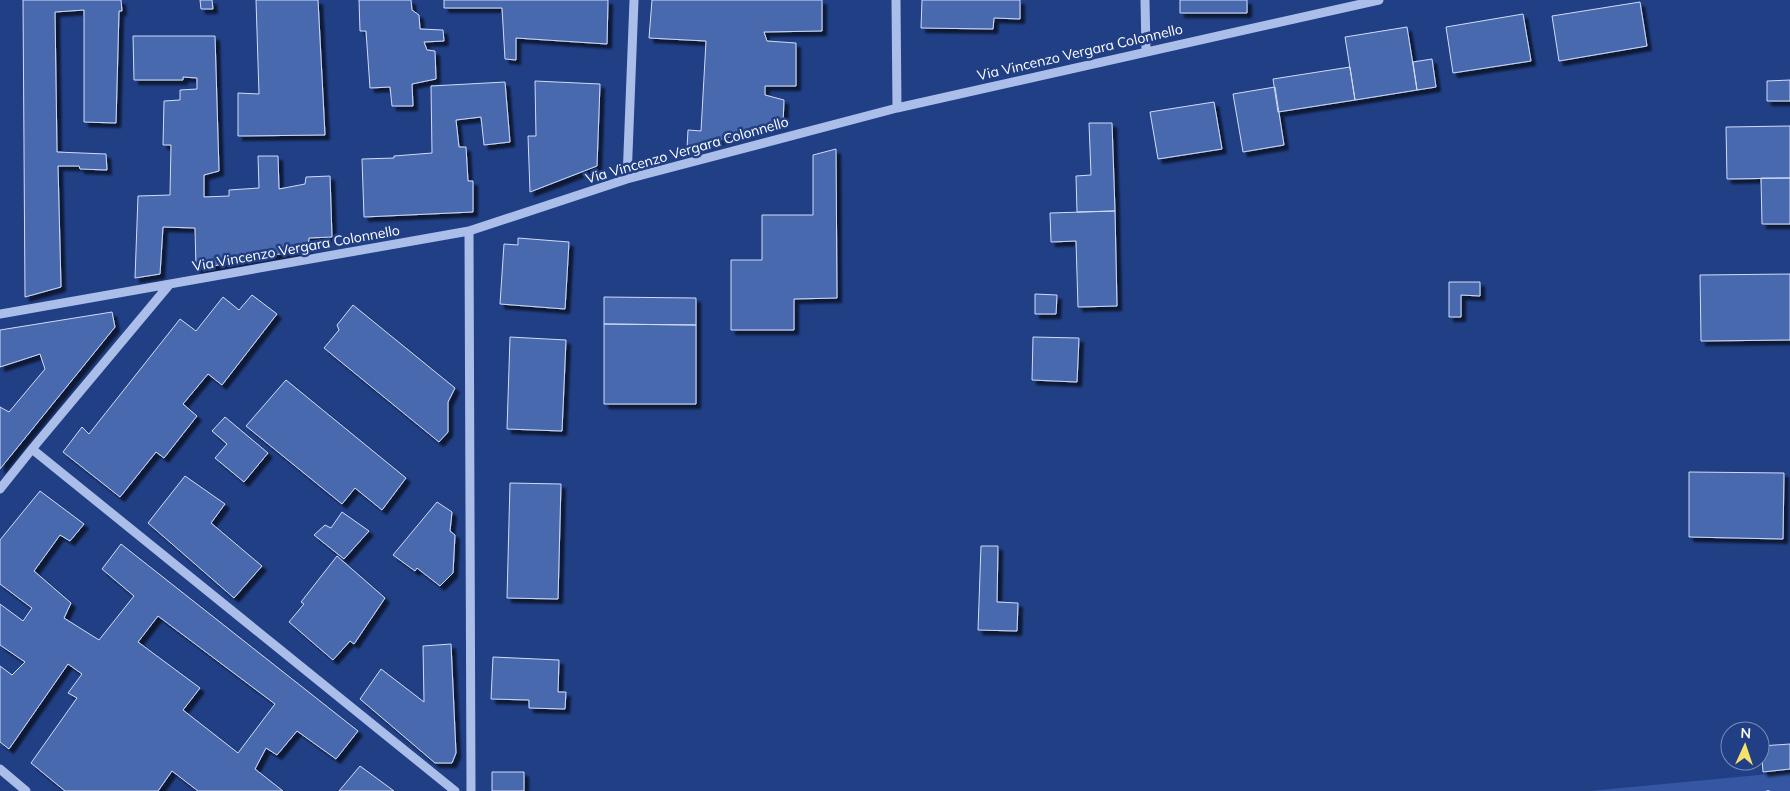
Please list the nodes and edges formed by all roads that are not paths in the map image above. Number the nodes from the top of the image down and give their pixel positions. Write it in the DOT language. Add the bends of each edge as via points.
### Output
graph roads {
  1 [pos="634,0"];
  2 [pos="896,0"];
  3 [pos="1145,0"];
  4 [pos="1379,0"];
  5 [pos="1146,51"];
  6 [pos="897,108"];
  7 [pos="627,179"];
  8 [pos="469,231"];
  9 [pos="169,285"];
  10 [pos="0,314"];
  11 [pos="32,449"];
  12 [pos="0,490"];
  13 [pos="0,769"];
  14 [pos="26,791"];
  15 [pos="455,791"];
  16 [pos="471,791"];
  1 -- 7 [label="street"];
  2 -- 6 [label="street"];
  3 -- 5 [label="street"];
  4 -- 5 [label="street, Via Vincenzo Vergara Colonnello"];
  5 -- 6 [label="street, Via Vincenzo Vergara Colonnello"];
  6 -- 7 [label="street, Via Vincenzo Vergara Colonnello"];
  7 -- 8 [label="street, Via Vincenzo Vergara Colonnello"];
  8 -- 9 [label="street, Via Vincenzo Vergara Colonnello"];
  8 -- 16 [label="street"];
  9 -- 10 [label="street, Via Vincenzo Vergara Colonnello"];
  9 -- 11 [label="street"];
  11 -- 12 [label="street"];
  11 -- 15 [label="street"];
  13 -- 14 [label="street"];
}
